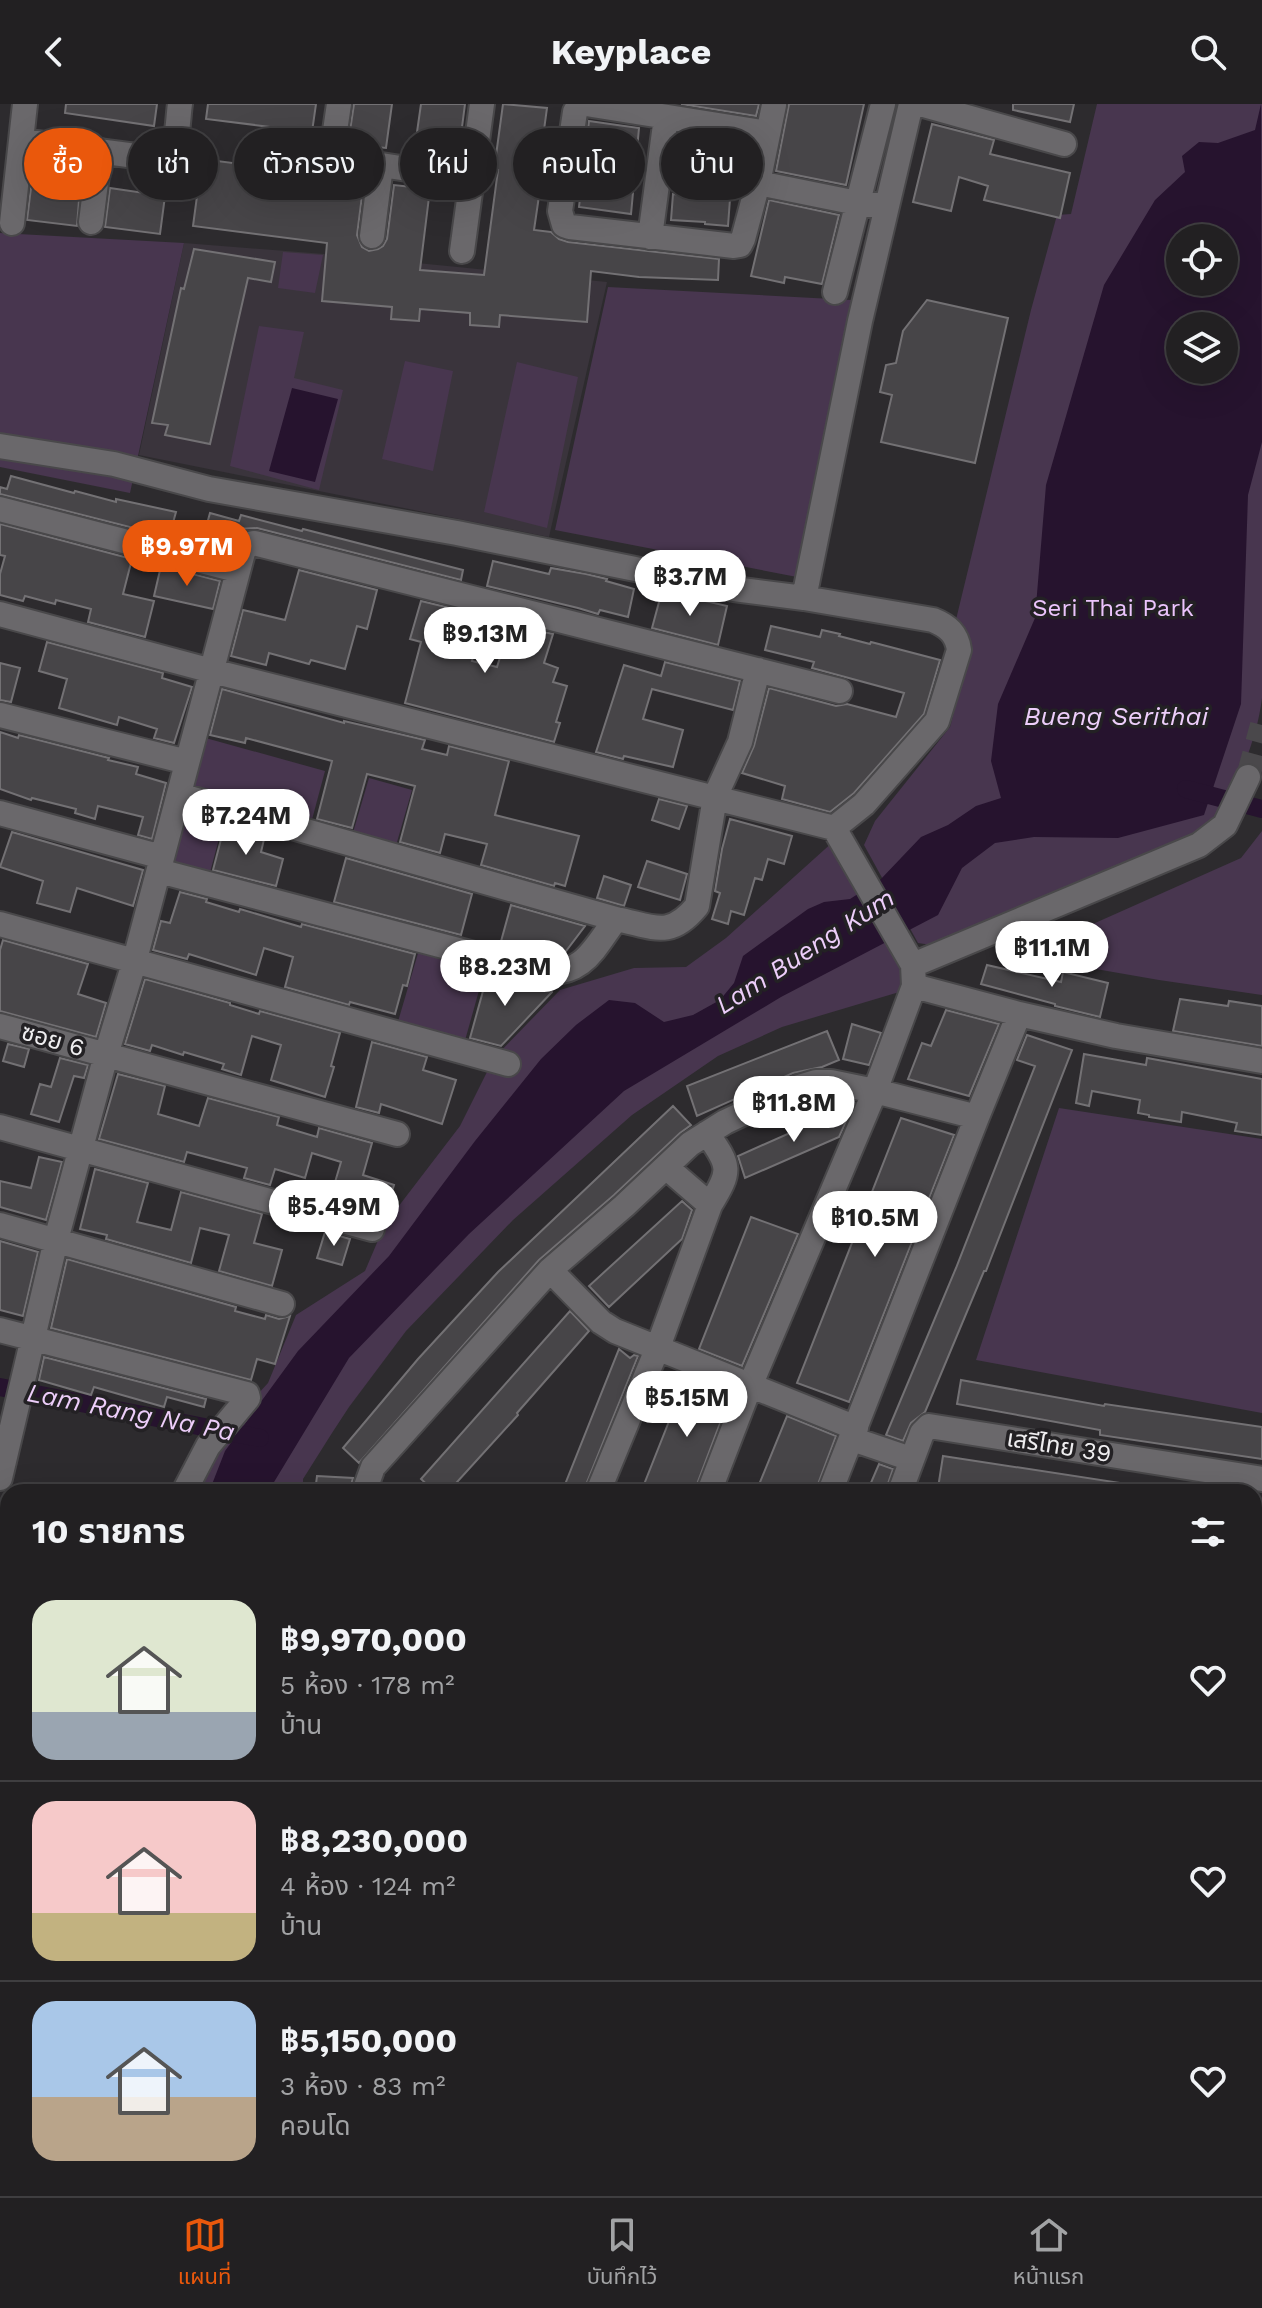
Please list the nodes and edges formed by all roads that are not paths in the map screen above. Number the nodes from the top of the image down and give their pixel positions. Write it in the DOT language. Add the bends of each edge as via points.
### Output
graph roads {
  1 [pos="25,104"];
  2 [pos="180,104"];
  3 [pos="339,104"];
  4 [pos="482,104"];
  5 [pos="586,104"];
  6 [pos="883,104"];
  7 [pos="911,104"];
  8 [pos="920,104"];
  9 [pos="774,105"];
  10 [pos="666,117"];
  11 [pos="335,128"];
  12 [pos="479,128"];
  13 [pos="768,133"];
  14 [pos="21,141"];
  15 [pos="24,141"];
  16 [pos="1064,144"];
  17 [pos="112,153"];
  18 [pos="763,158"];
  19 [pos="763,184"];
  20 [pos="94,200"];
  21 [pos="377,200"];
  22 [pos="469,200"];
  23 [pos="753,200"];
  24 [pos="857,203"];
  25 [pos="886,206"];
  26 [pos="91,222"];
  27 [pos="12,223"];
  28 [pos="372,236"];
  29 [pos="650,237"];
  30 [pos="462,251"];
  31 [pos="835,292"];
  32 [pos="0,446"];
  33 [pos="0,509"];
  34 [pos="236,570"];
  35 [pos="804,598"];
  36 [pos="0,614"];
  37 [pos="758,670"];
  38 [pos="212,671"];
  39 [pos="840,691"];
  40 [pos="0,715"];
  41 [pos="187,762"];
  42 [pos="1248,777"];
  43 [pos="179,795"];
  44 [pos="715,797"];
  45 [pos="0,813"];
  46 [pos="834,828"];
  47 [pos="160,864"];
  48 [pos="616,919"];
  49 [pos="0,924"];
  50 [pos="134,963"];
  51 [pos="910,966"];
  52 [pos="1019,1014"];
  53 [pos="0,1026"];
  54 [pos="106,1055"];
  55 [pos="1262,1061"];
  56 [pos="508,1064"];
  57 [pos="875,1091"];
  58 [pos="977,1117"];
  59 [pos="0,1127"];
  60 [pos="707,1133"];
  61 [pos="397,1134"];
  62 [pos="81,1150"];
  63 [pos="666,1167"];
  64 [pos="710,1205"];
  65 [pos="0,1225"];
  66 [pos="372,1229"];
  67 [pos="56,1240"];
  68 [pos="550,1270"];
  69 [pos="282,1304"];
  70 [pos="0,1330"];
  71 [pos="32,1338"];
  72 [pos="658,1347"];
  73 [pos="750,1386"];
  74 [pos="854,1434"];
  75 [pos="911,1459"];
  76 [pos="0,1478"];
  77 [pos="1262,1479"];
  78 [pos="188,1484"];
  79 [pos="367,1484"];
  80 [pos="601,1484"];
  81 [pos="712,1484"];
  82 [pos="833,1484"];
  83 [pos="903,1484"];
  1 -- 14 [label="street"];
  2 -- 17 [label="street" via="174,148 168,156"];
  3 -- 11 [label="street"];
  4 -- 12 [label="street"];
  5 -- 10 [label="street"];
  5 -- 29 [label="street" via="575,112 560,211 564,225"];
  6 -- 24 [label="street"];
  7 -- 25 [label="street"];
  8 -- 16 [label="street"];
  9 -- 13 [label="street"];
  10 -- 13 [label="street"];
  10 -- 29 [label="street"];
  13 -- 18 [label="street"];
  14 -- 15 [label="street"];
  14 -- 27 [label="street"];
  19 -- 24 [label="street"];
  20 -- 26 [label="street"];
  21 -- 28 [label="street"];
  22 -- 30 [label="street"];
  23 -- 29 [label="street" via="740,245"];
  24 -- 25 [label="street"];
  24 -- 31 [label="street"];
  25 -- 35 [label="street"];
  32 -- 35 [label="street" via="114,464 209,489 734,589"];
  33 -- 34 [label="street"];
  34 -- 37 [label="street" via="245,545 254,543"];
  34 -- 38 [label="street"];
  35 -- 46 [label="street" via="933,620 946,625 958,642 937,721 864,804"];
  36 -- 38 [label="street"];
  37 -- 39 [label="street"];
  37 -- 44 [label="street" via="740,742"];
  38 -- 41 [label="street"];
  38 -- 44 [label="street"];
  40 -- 41 [label="street"];
  41 -- 43 [label="street"];
  42 -- 51 [label="street" via="1225,825 1199,845"];
  43 -- 47 [label="street"];
  43 -- 48 [label="street"];
  44 -- 46 [label="street"];
  44 -- 48 [label="street" via="697,906 687,919 666,929"];
  45 -- 47 [label="street"];
  46 -- 51 [label="street"];
  47 -- 48 [label="street" via="542,972 559,974 578,966"];
  47 -- 50 [label="street"];
  49 -- 50 [label="street"];
  50 -- 54 [label="street"];
  50 -- 56 [label="street"];
  51 -- 52 [label="street"];
  51 -- 57 [label="street"];
  52 -- 55 [label="street"];
  52 -- 58 [label="street"];
  53 -- 54 [label="street, ซอย 6"];
  54 -- 61 [label="street, ซอย 6"];
  54 -- 62 [label="street"];
  57 -- 58 [label="street"];
  57 -- 60 [label="street" via="816,1082"];
  57 -- 73 [label="street"];
  58 -- 74 [label="street"];
  59 -- 62 [label="street"];
  60 -- 63 [label="street"];
  60 -- 64 [label="street" via="726,1166"];
  62 -- 66 [label="street"];
  62 -- 67 [label="street"];
  63 -- 64 [label="street"];
  63 -- 68 [label="street"];
  64 -- 72 [label="street"];
  65 -- 67 [label="street"];
  67 -- 69 [label="street"];
  67 -- 71 [label="street"];
  68 -- 72 [label="street" via="601,1322"];
  68 -- 79 [label="street" via="373,1467"];
  70 -- 71 [label="street"];
  71 -- 76 [label="street"];
  71 -- 78 [label="street" via="247,1394"];
  72 -- 73 [label="street"];
  72 -- 80 [label="street"];
  73 -- 74 [label="street"];
  73 -- 81 [label="street"];
  74 -- 75 [label="street"];
  74 -- 82 [label="street"];
  75 -- 77 [label="street, เสรีไทย 39" via="929,1426"];
  75 -- 83 [label="street, เสรีไทย 39"];
}
